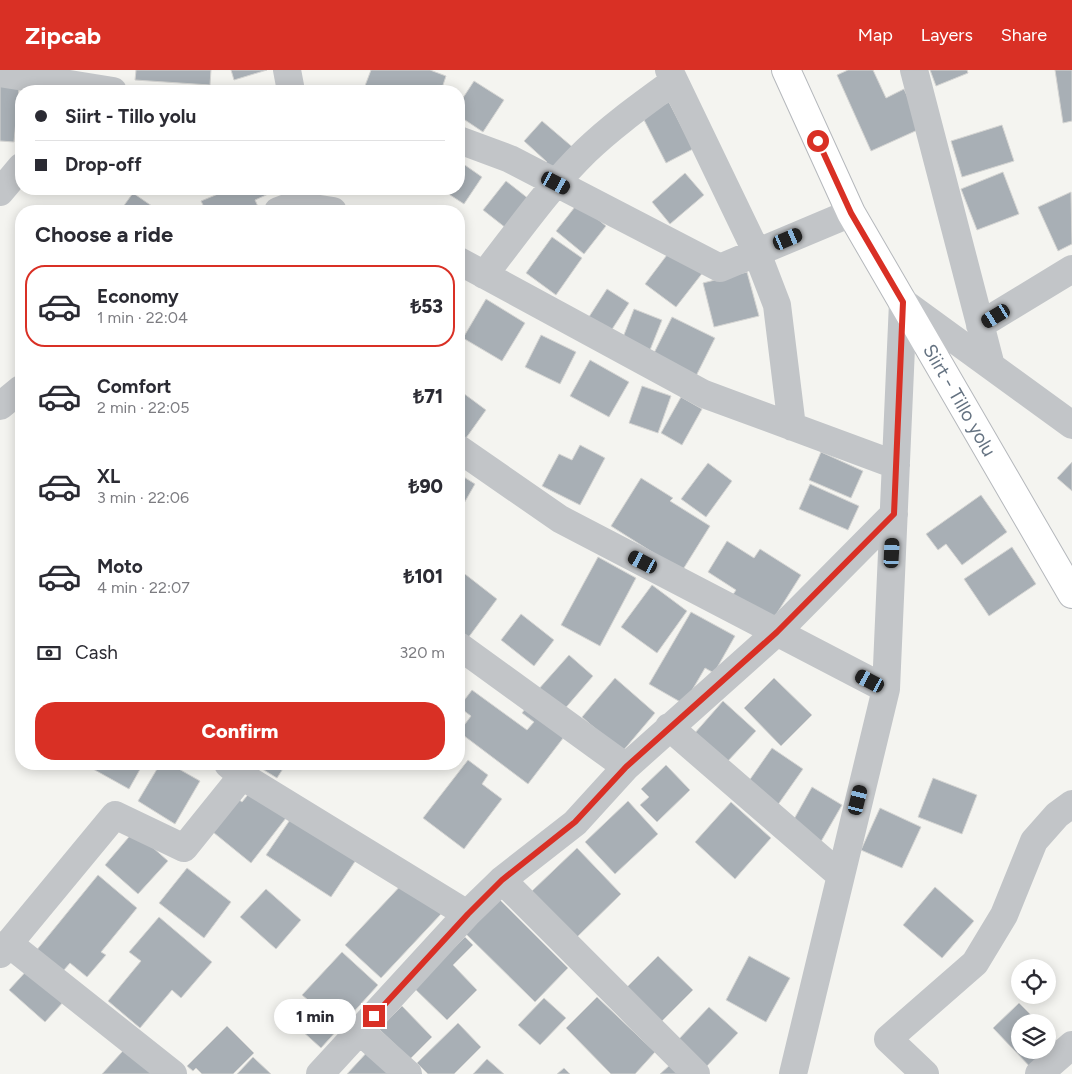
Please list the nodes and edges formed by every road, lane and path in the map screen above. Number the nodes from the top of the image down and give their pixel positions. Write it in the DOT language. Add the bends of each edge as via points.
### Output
graph roads {
  1 [pos="287,70"];
  2 [pos="786,70"];
  3 [pos="914,70"];
  4 [pos="0,73"];
  5 [pos="671,76"];
  6 [pos="75,85"];
  7 [pos="290,85"];
  8 [pos="465,142"];
  9 [pos="0,158"];
  10 [pos="15,163"];
  11 [pos="15,173"];
  12 [pos="556,183"];
  13 [pos="0,192"];
  14 [pos="851,213"];
  15 [pos="757,253"];
  16 [pos="465,264"];
  17 [pos="1072,269"];
  18 [pos="484,275"];
  19 [pos="903,302"];
  20 [pos="980,325"];
  21 [pos="991,366"];
  22 [pos="15,395"];
  23 [pos="0,406"];
  24 [pos="1072,425"];
  25 [pos="792,427"];
  26 [pos="465,453"];
  27 [pos="896,465"];
  28 [pos="894,514"];
  29 [pos="1072,594"];
  30 [pos="777,632"];
  31 [pos="465,650"];
  32 [pos="886,689"];
  33 [pos="669,727"];
  34 [pos="626,767"];
  35 [pos="235,770"];
  36 [pos="1072,804"];
  37 [pos="840,875"];
  38 [pos="502,880"];
  39 [pos="468,914"];
  40 [pos="4,949"];
  41 [pos="360,1031"];
  42 [pos="1072,1045"];
  43 [pos="173,1074"];
  44 [pos="320,1074"];
  45 [pos="408,1074"];
  46 [pos="696,1074"];
  47 [pos="793,1074"];
  48 [pos="925,1074"];
  49 [pos="1040,1074"];
  1 -- 7 [label="street"];
  2 -- 14 [label="main road, Siirt - Tillo yolu"];
  3 -- 20 [label="street"];
  4 -- 6 [label="street"];
  5 -- 12 [label="street" via="586,151"];
  5 -- 15 [label="street"];
  8 -- 12 [label="street" via="510,159"];
  9 -- 10 [label="street"];
  11 -- 13 [label="street"];
  12 -- 15 [label="street" via="720,268"];
  12 -- 18 [label="street"];
  14 -- 15 [label="street"];
  14 -- 19 [label="main road, Siirt - Tillo yolu"];
  15 -- 25 [label="street" via="778,305"];
  16 -- 18 [label="street"];
  17 -- 20 [label="street"];
  18 -- 25 [label="street" via="704,394"];
  19 -- 21 [label="street"];
  19 -- 27 [label="street"];
  19 -- 29 [label="main road, Siirt - Tillo yolu"];
  20 -- 21 [label="street"];
  21 -- 24 [label="street"];
  22 -- 23 [label="street"];
  25 -- 27 [label="street"];
  26 -- 30 [label="street" via="560,519"];
  27 -- 28 [label="street"];
  28 -- 30 [label="street"];
  28 -- 32 [label="street"];
  30 -- 32 [label="street"];
  30 -- 33 [label="street"];
  31 -- 34 [label="street"];
  32 -- 37 [label="street"];
  33 -- 34 [label="street"];
  33 -- 37 [label="street"];
  34 -- 38 [label="street" via="575,822"];
  35 -- 39 [label="street"];
  35 -- 40 [label="street" via="184,848 115,815"];
  36 -- 48 [label="street" via="1057,815 1034,841 1004,915 975,963 888,1038"];
  37 -- 47 [label="street"];
  38 -- 39 [label="street"];
  38 -- 46 [label="street"];
  39 -- 41 [label="street"];
  40 -- 43 [label="street"];
  41 -- 44 [label="street"];
  41 -- 45 [label="street"];
  42 -- 49 [label="street"];
}
